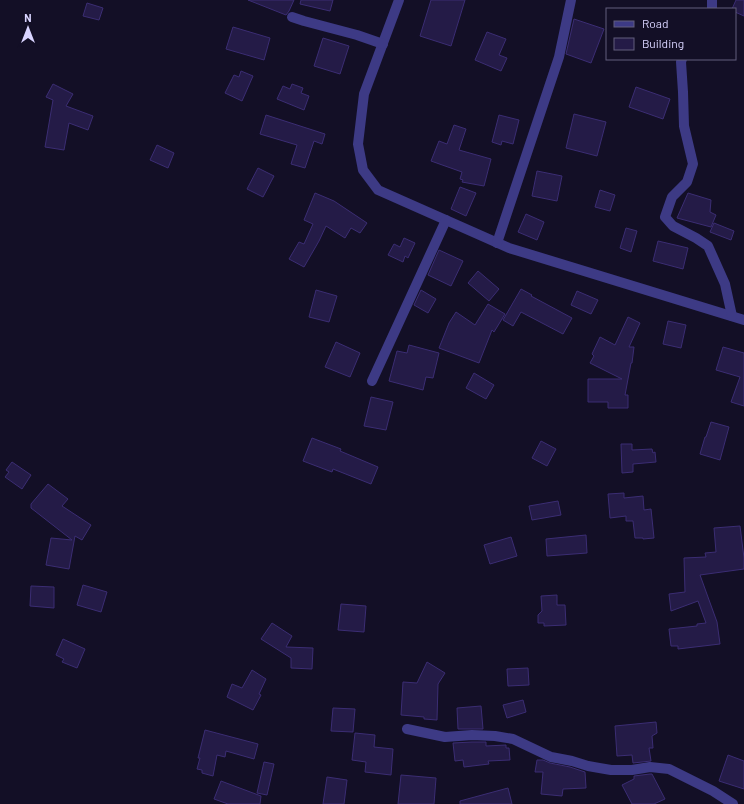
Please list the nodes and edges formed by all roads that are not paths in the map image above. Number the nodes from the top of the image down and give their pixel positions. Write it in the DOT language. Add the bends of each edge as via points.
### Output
graph roads {
  1 [pos="399,0"];
  2 [pos="571,0"];
  3 [pos="292,17"];
  4 [pos="383,44"];
  5 [pos="682,60"];
  6 [pos="446,220"];
  7 [pos="497,242"];
  8 [pos="732,316"];
  9 [pos="744,320"];
  10 [pos="372,381"];
  11 [pos="407,729"];
  12 [pos="732,804"];
  1 -- 4 [label="street"];
  2 -- 7 [label="street" via="559,57"];
  3 -- 4 [label="street"];
  4 -- 6 [label="street" via="364,94 358,144 363,170 378,190"];
  5 -- 8 [label="street" via="684,126 693,164 687,182 672,197 665,217 674,226 708,246 726,284"];
  6 -- 7 [label="street"];
  6 -- 10 [label="street"];
  7 -- 8 [label="street" via="509,248"];
  8 -- 9 [label="street"];
  11 -- 12 [label="street" via="446,737 472,735 513,739 550,757 611,770 650,767 669,769 713,791"];
}
